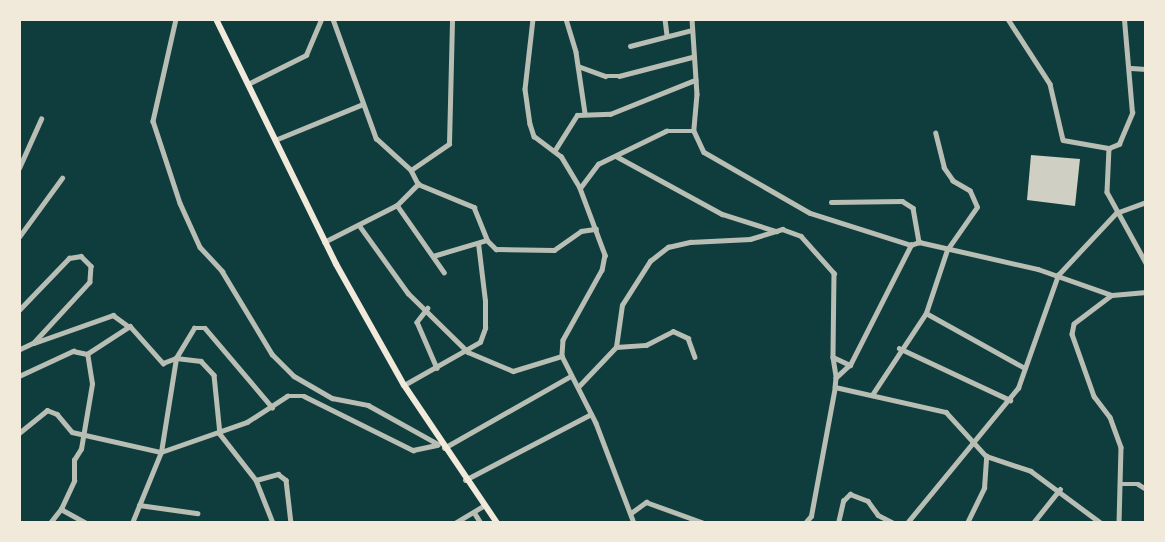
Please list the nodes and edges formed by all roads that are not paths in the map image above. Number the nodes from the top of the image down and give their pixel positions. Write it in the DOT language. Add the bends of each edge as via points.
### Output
graph roads {
  1 [pos="176,19"];
  2 [pos="216,19"];
  3 [pos="321,19"];
  4 [pos="333,19"];
  5 [pos="452,19"];
  6 [pos="533,19"];
  7 [pos="566,19"];
  8 [pos="665,19"];
  9 [pos="692,19"];
  10 [pos="1008,19"];
  11 [pos="1124,19"];
  12 [pos="692,30"];
  13 [pos="667,36"];
  14 [pos="630,46"];
  15 [pos="692,57"];
  16 [pos="578,66"];
  17 [pos="1131,68"];
  18 [pos="1146,69"];
  19 [pos="695,80"];
  20 [pos="248,84"];
  21 [pos="363,104"];
  22 [pos="585,113"];
  23 [pos="41,119"];
  24 [pos="694,131"];
  25 [pos="935,133"];
  26 [pos="275,140"];
  27 [pos="1109,148"];
  28 [pos="555,150"];
  29 [pos="616,156"];
  30 [pos="19,168"];
  31 [pos="411,170"];
  32 [pos="62,178"];
  33 [pos="418,184"];
  34 [pos="580,188"];
  35 [pos="831,202"];
  36 [pos="1146,202"];
  37 [pos="397,205"];
  38 [pos="1116,214"];
  39 [pos="359,225"];
  40 [pos="596,229"];
  41 [pos="777,232"];
  42 [pos="19,237"];
  43 [pos="487,240"];
  44 [pos="324,242"];
  45 [pos="919,242"];
  46 [pos="478,243"];
  47 [pos="911,245"];
  48 [pos="947,250"];
  49 [pos="433,256"];
  50 [pos="1146,263"];
  51 [pos="444,272"];
  52 [pos="1058,275"];
  53 [pos="1146,292"];
  54 [pos="1112,295"];
  55 [pos="428,308"];
  56 [pos="19,310"];
  57 [pos="926,313"];
  58 [pos="129,326"];
  59 [pos="34,343"];
  60 [pos="617,347"];
  61 [pos="899,348"];
  62 [pos="19,350"];
  63 [pos="468,352"];
  64 [pos="87,354"];
  65 [pos="562,356"];
  66 [pos="695,356"];
  67 [pos="833,357"];
  68 [pos="176,358"];
  69 [pos="850,365"];
  70 [pos="437,368"];
  71 [pos="1025,369"];
  72 [pos="19,376"];
  73 [pos="570,376"];
  74 [pos="836,378"];
  75 [pos="404,385"];
  76 [pos="578,387"];
  77 [pos="835,387"];
  78 [pos="872,396"];
  79 [pos="1010,400"];
  80 [pos="272,407"];
  81 [pos="592,414"];
  82 [pos="19,433"];
  83 [pos="220,434"];
  84 [pos="83,436"];
  85 [pos="971,441"];
  86 [pos="441,445"];
  87 [pos="161,452"];
  88 [pos="986,456"];
  89 [pos="256,480"];
  90 [pos="465,481"];
  91 [pos="1120,484"];
  92 [pos="1060,489"];
  93 [pos="1146,489"];
  94 [pos="139,505"];
  95 [pos="483,506"];
  96 [pos="61,509"];
  97 [pos="474,511"];
  98 [pos="197,513"];
  99 [pos="631,513"];
  100 [pos="50,523"];
  101 [pos="86,523"];
  102 [pos="132,523"];
  103 [pos="272,523"];
  104 [pos="291,523"];
  105 [pos="455,523"];
  106 [pos="481,523"];
  107 [pos="497,523"];
  108 [pos="634,523"];
  109 [pos="704,523"];
  110 [pos="805,523"];
  111 [pos="838,523"];
  112 [pos="894,523"];
  113 [pos="906,523"];
  114 [pos="967,523"];
  115 [pos="1033,523"];
  116 [pos="1101,523"];
  117 [pos="1119,523"];
  1 -- 86 [label="street" via="153,121 200,247 222,271 272,354 293,376 332,398 368,405"];
  2 -- 20 [label="main road"];
  3 -- 20 [label="street" via="306,55"];
  4 -- 21 [label="street"];
  5 -- 31 [label="street" via="449,144"];
  6 -- 28 [label="street" via="525,89 530,124 534,136"];
  7 -- 16 [label="street"];
  8 -- 13 [label="street"];
  9 -- 12 [label="street"];
  10 -- 27 [label="street" via="1050,84 1063,139"];
  11 -- 17 [label="street" via="1124,53"];
  12 -- 13 [label="street"];
  12 -- 15 [label="street"];
  13 -- 14 [label="street"];
  15 -- 16 [label="street" via="619,76"];
  15 -- 19 [label="street"];
  16 -- 22 [label="street"];
  17 -- 18 [label="street"];
  17 -- 27 [label="street" via="1132,113 1119,144"];
  19 -- 22 [label="street" via="610,114"];
  19 -- 24 [label="street"];
  20 -- 26 [label="main road"];
  21 -- 26 [label="street"];
  21 -- 31 [label="street" via="383,147"];
  22 -- 28 [label="street" via="578,115"];
  23 -- 30 [label="street"];
  24 -- 29 [label="street" via="666,131"];
  24 -- 47 [label="street" via="698,145 712,160 810,213"];
  25 -- 48 [label="street" via="944,168 953,181 970,191 977,207"];
  26 -- 44 [label="main road"];
  27 -- 38 [label="street" via="1107,192"];
  28 -- 34 [label="street"];
  29 -- 34 [label="street" via="598,164"];
  29 -- 41 [label="street" via="722,214"];
  31 -- 33 [label="street"];
  32 -- 42 [label="street"];
  33 -- 37 [label="street"];
  33 -- 43 [label="street" via="474,207"];
  34 -- 40 [label="street"];
  35 -- 45 [label="street" via="902,201 913,208"];
  36 -- 38 [label="street"];
  37 -- 39 [label="street"];
  37 -- 49 [label="street"];
  38 -- 50 [label="street"];
  38 -- 52 [label="street"];
  39 -- 44 [label="street"];
  39 -- 55 [label="street" via="408,293"];
  40 -- 43 [label="street" via="581,231 554,250 496,248"];
  40 -- 65 [label="street" via="604,262 563,340"];
  41 -- 60 [label="street" via="750,239 690,242 658,253 622,305"];
  41 -- 67 [label="street" via="801,236 834,273"];
  43 -- 46 [label="street"];
  44 -- 75 [label="main road"];
  45 -- 47 [label="street"];
  45 -- 48 [label="street"];
  46 -- 49 [label="street"];
  46 -- 63 [label="street" via="485,328 480,342"];
  47 -- 69 [label="street"];
  48 -- 52 [label="street"];
  48 -- 57 [label="street"];
  49 -- 51 [label="street"];
  52 -- 54 [label="street"];
  52 -- 71 [label="street"];
  53 -- 54 [label="street"];
  54 -- 91 [label="street" via="1074,324 1072,334 1094,396 1110,418 1121,447"];
  55 -- 63 [label="street"];
  55 -- 70 [label="street" via="417,322"];
  56 -- 59 [label="street" via="69,258 81,257 91,266 90,282"];
  57 -- 61 [label="street"];
  57 -- 71 [label="street"];
  58 -- 59 [label="street" via="113,315"];
  58 -- 64 [label="street"];
  58 -- 68 [label="street" via="163,363"];
  59 -- 62 [label="street"];
  60 -- 66 [label="street" via="646,345 673,331 688,338"];
  60 -- 76 [label="street"];
  61 -- 78 [label="street"];
  61 -- 79 [label="street"];
  63 -- 65 [label="street" via="513,371"];
  63 -- 70 [label="street"];
  64 -- 72 [label="street" via="73,351"];
  64 -- 84 [label="street" via="92,384"];
  65 -- 73 [label="street"];
  67 -- 69 [label="street"];
  67 -- 74 [label="street"];
  68 -- 80 [label="street" via="187,334 205,328"];
  68 -- 83 [label="street" via="210,367"];
  68 -- 87 [label="street"];
  69 -- 74 [label="street"];
  70 -- 75 [label="street"];
  71 -- 79 [label="street"];
  73 -- 76 [label="street"];
  73 -- 86 [label="street"];
  74 -- 77 [label="street"];
  75 -- 86 [label="main road"];
  76 -- 81 [label="street"];
  77 -- 78 [label="street"];
  77 -- 110 [label="street" via="811,516"];
  78 -- 85 [label="street" via="946,412"];
  79 -- 85 [label="street"];
  80 -- 83 [label="street"];
  80 -- 86 [label="street" via="287,396 304,396 413,450"];
  81 -- 90 [label="street"];
  81 -- 99 [label="street"];
  82 -- 84 [label="street" via="47,410"];
  83 -- 87 [label="street"];
  83 -- 89 [label="street"];
  84 -- 87 [label="street"];
  84 -- 96 [label="street" via="74,460 74,481"];
  85 -- 88 [label="street"];
  85 -- 113 [label="street"];
  86 -- 90 [label="main road"];
  87 -- 94 [label="street"];
  88 -- 92 [label="street" via="1031,471"];
  88 -- 114 [label="street" via="984,488"];
  89 -- 103 [label="street"];
  89 -- 104 [label="street" via="278,474 286,480"];
  90 -- 95 [label="main road"];
  91 -- 93 [label="street"];
  91 -- 117 [label="street"];
  92 -- 115 [label="street"];
  92 -- 116 [label="street"];
  94 -- 98 [label="street"];
  94 -- 102 [label="street"];
  95 -- 97 [label="street"];
  95 -- 107 [label="main road"];
  96 -- 100 [label="street"];
  96 -- 101 [label="street"];
  97 -- 105 [label="street"];
  97 -- 106 [label="street"];
  99 -- 108 [label="street"];
  99 -- 109 [label="street" via="646,502"];
  111 -- 112 [label="street" via="843,501 850,494 868,500 878,515"];
}
